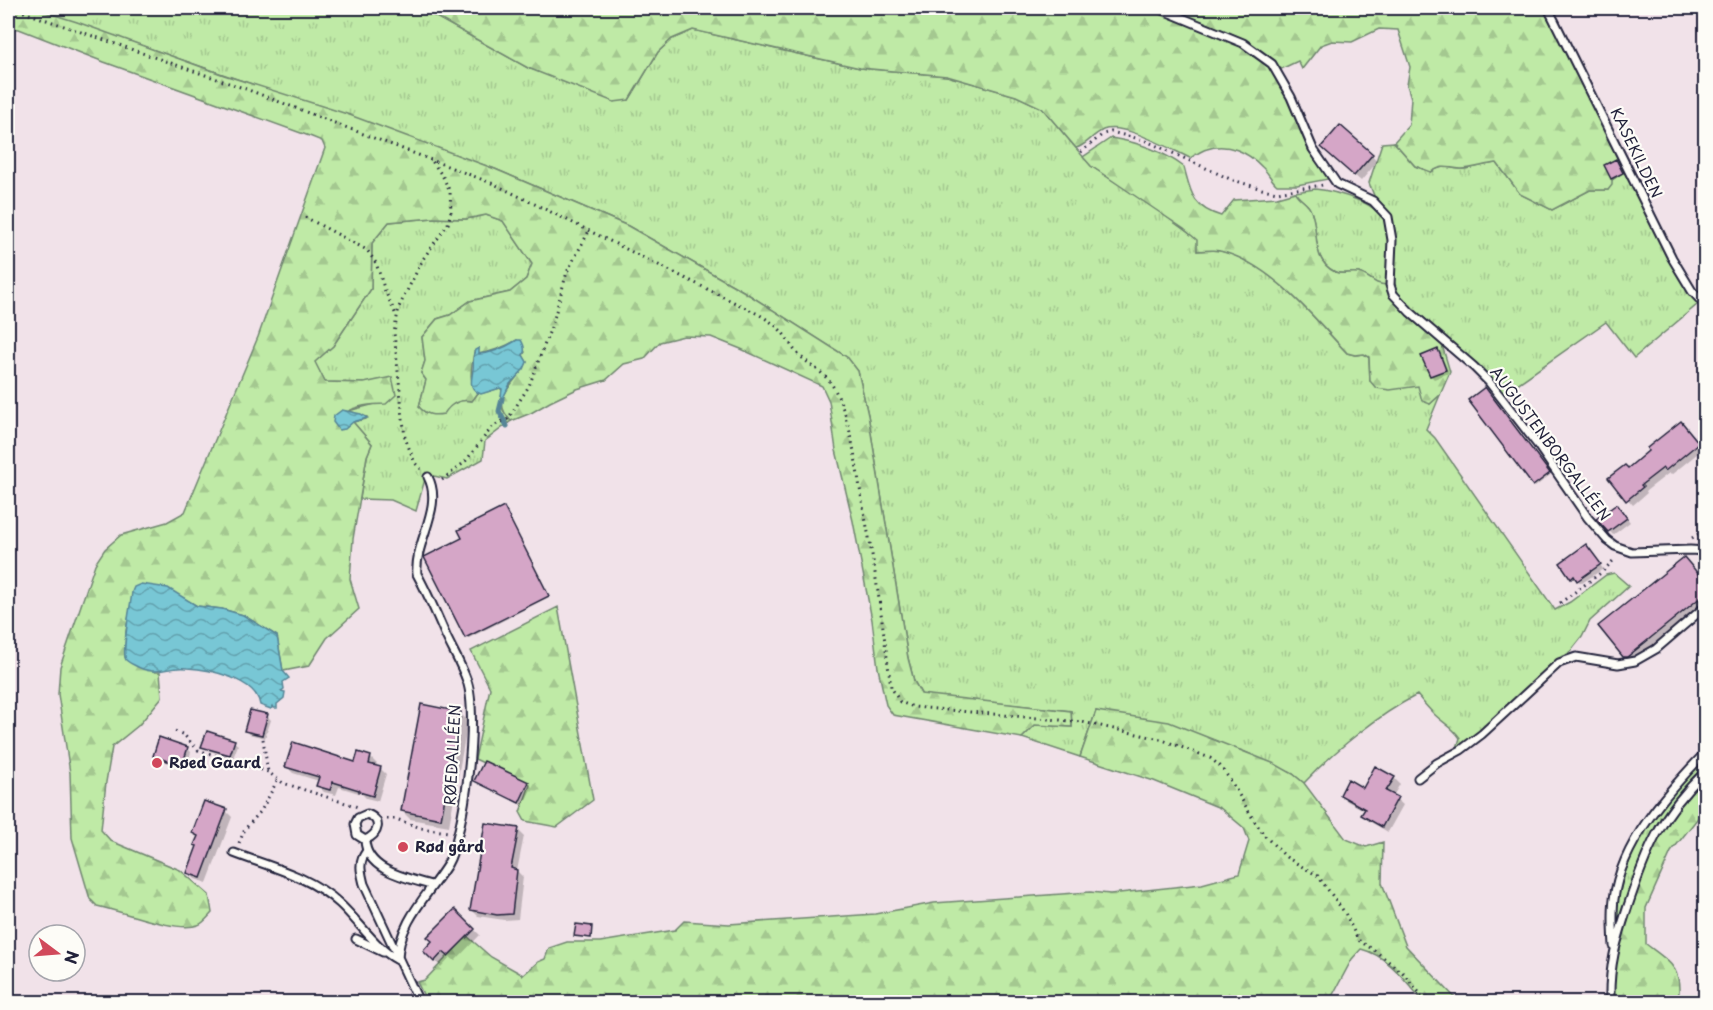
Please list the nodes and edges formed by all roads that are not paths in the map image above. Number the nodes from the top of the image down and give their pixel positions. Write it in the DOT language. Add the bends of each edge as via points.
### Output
graph roads {
  1 [pos="1158,8"];
  2 [pos="1548,8"];
  3 [pos="1706,306"];
  4 [pos="428,477"];
  5 [pos="1706,551"];
  6 [pos="1706,606"];
  7 [pos="1706,752"];
  8 [pos="1706,771"];
  9 [pos="1418,778"];
  10 [pos="365,840"];
  11 [pos="366,852"];
  12 [pos="234,853"];
  13 [pos="431,885"];
  14 [pos="356,939"];
  15 [pos="1614,951"];
  16 [pos="385,953"];
  17 [pos="398,960"];
  18 [pos="419,1002"];
  19 [pos="1610,1002"];
  1 -- 5 [label="lane, AUGUSTENBORGALLÉEN" via="1243,43 1272,64 1313,149 1337,184 1373,201 1388,217 1392,240 1390,285 1396,299 1489,382 1596,528 1624,551"];
  2 -- 3 [label="lane, KASEKILDEN" via="1672,258"];
  4 -- 13 [label="lane, RØEDALLÉEN" via="433,497 417,558 417,574 468,683 472,714 459,834 446,866"];
  6 -- 9 [label="lane" via="1656,649 1635,661 1618,664 1576,657 1559,663 1482,734"];
  7 -- 15 [label="lane" via="1662,800 1629,853 1614,899"];
  8 -- 15 [label="lane" via="1681,796 1650,844"];
  10 -- 10 [label="lane" via="378,829 372,815 367,814 355,824 357,835"];
  10 -- 11 [label="lane"];
  11 -- 13 [label="lane" via="385,868"];
  11 -- 17 [label="lane" via="360,869 364,884"];
  12 -- 16 [label="lane" via="319,887"];
  13 -- 17 [label="lane, RØEDALLÉEN" via="398,945"];
  14 -- 16 [label="lane"];
  15 -- 19 [label="lane"];
  16 -- 17 [label="lane"];
  17 -- 18 [label="lane"];
}
